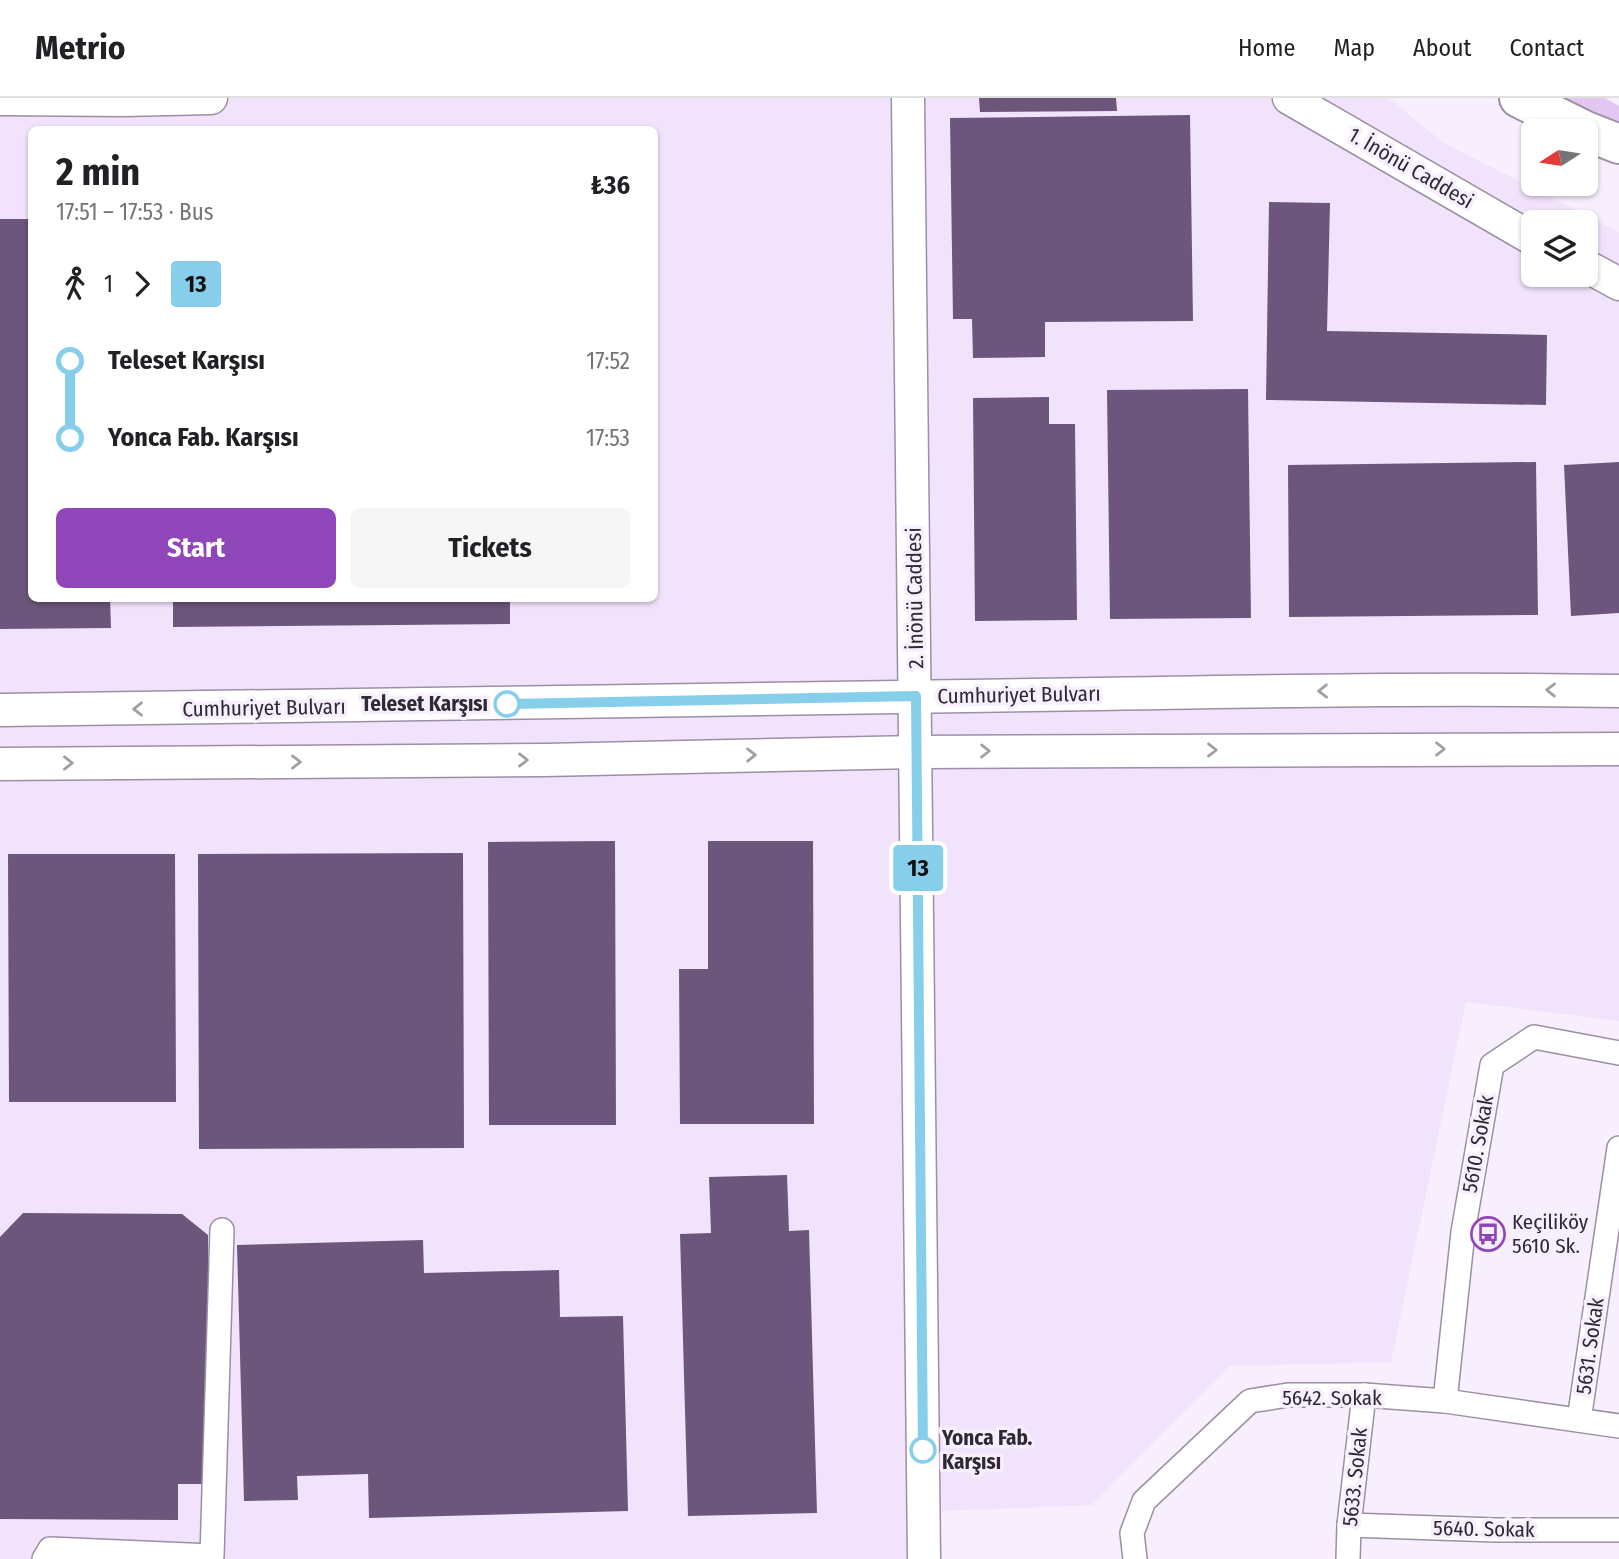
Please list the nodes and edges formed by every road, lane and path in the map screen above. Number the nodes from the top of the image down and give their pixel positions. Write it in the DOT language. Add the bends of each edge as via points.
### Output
graph roads {
  1 [pos="211,98"];
  2 [pos="908,98"];
  3 [pos="1289,98"];
  4 [pos="1519,98"];
  5 [pos="0,99"];
  6 [pos="1562,119"];
  7 [pos="1598,136"];
  8 [pos="1598,138"];
  9 [pos="1619,144"];
  10 [pos="1619,151"];
  11 [pos="1521,232"];
  12 [pos="1598,273"];
  13 [pos="1619,284"];
  14 [pos="1619,691"];
  15 [pos="916,696"];
  16 [pos="0,710"];
  17 [pos="1619,749"];
  18 [pos="916,752"];
  19 [pos="0,764"];
  20 [pos="1619,1053"];
  21 [pos="1619,1148"];
  22 [pos="222,1230"];
  23 [pos="1364,1395"];
  24 [pos="1446,1401"];
  25 [pos="1579,1420"];
  26 [pos="1619,1426"];
  27 [pos="1349,1525"];
  28 [pos="1619,1530"];
  29 [pos="44,1559"];
  30 [pos="924,1559"];
  31 [pos="1135,1559"];
  32 [pos="1348,1559"];
  1 -- 5 [label="main road"];
  2 -- 15 [label="main road, 2. İnönü Caddesi"];
  3 -- 11 [label="main road, 1. İnönü Caddesi"];
  4 -- 6 [label="highway"];
  7 -- 9 [label="highway"];
  8 -- 10 [label="highway"];
  12 -- 13 [label="main road"];
  14 -- 15 [label="main road, Cumhuriyet Bulvarı, one-way"];
  15 -- 16 [label="main road, Cumhuriyet Bulvarı, one-way"];
  15 -- 18 [label="main road, 2. İnönü Caddesi"];
  18 -- 17 [label="main road, one-way"];
  19 -- 18 [label="main road, one-way"];
  18 -- 30 [label="main road, 2. İnönü Caddesi"];
  20 -- 24 [label="street, 5610. Sokak" via="1534,1037 1492,1065 1464,1232"];
  21 -- 25 [label="street, 5631. Sokak"];
  22 -- 29 [label="street" via="212,1556 50,1549"];
  23 -- 24 [label="street, 5642. Sokak"];
  23 -- 27 [label="street, 5633. Sokak"];
  23 -- 31 [label="street, 5642. Sokak" via="1288,1395 1250,1401 1144,1501 1132,1533"];
  24 -- 25 [label="street, 5642. Sokak"];
  25 -- 26 [label="street, 5642. Sokak"];
  27 -- 28 [label="street, 5640. Sokak"];
  27 -- 32 [label="street, 5633. Sokak"];
}
